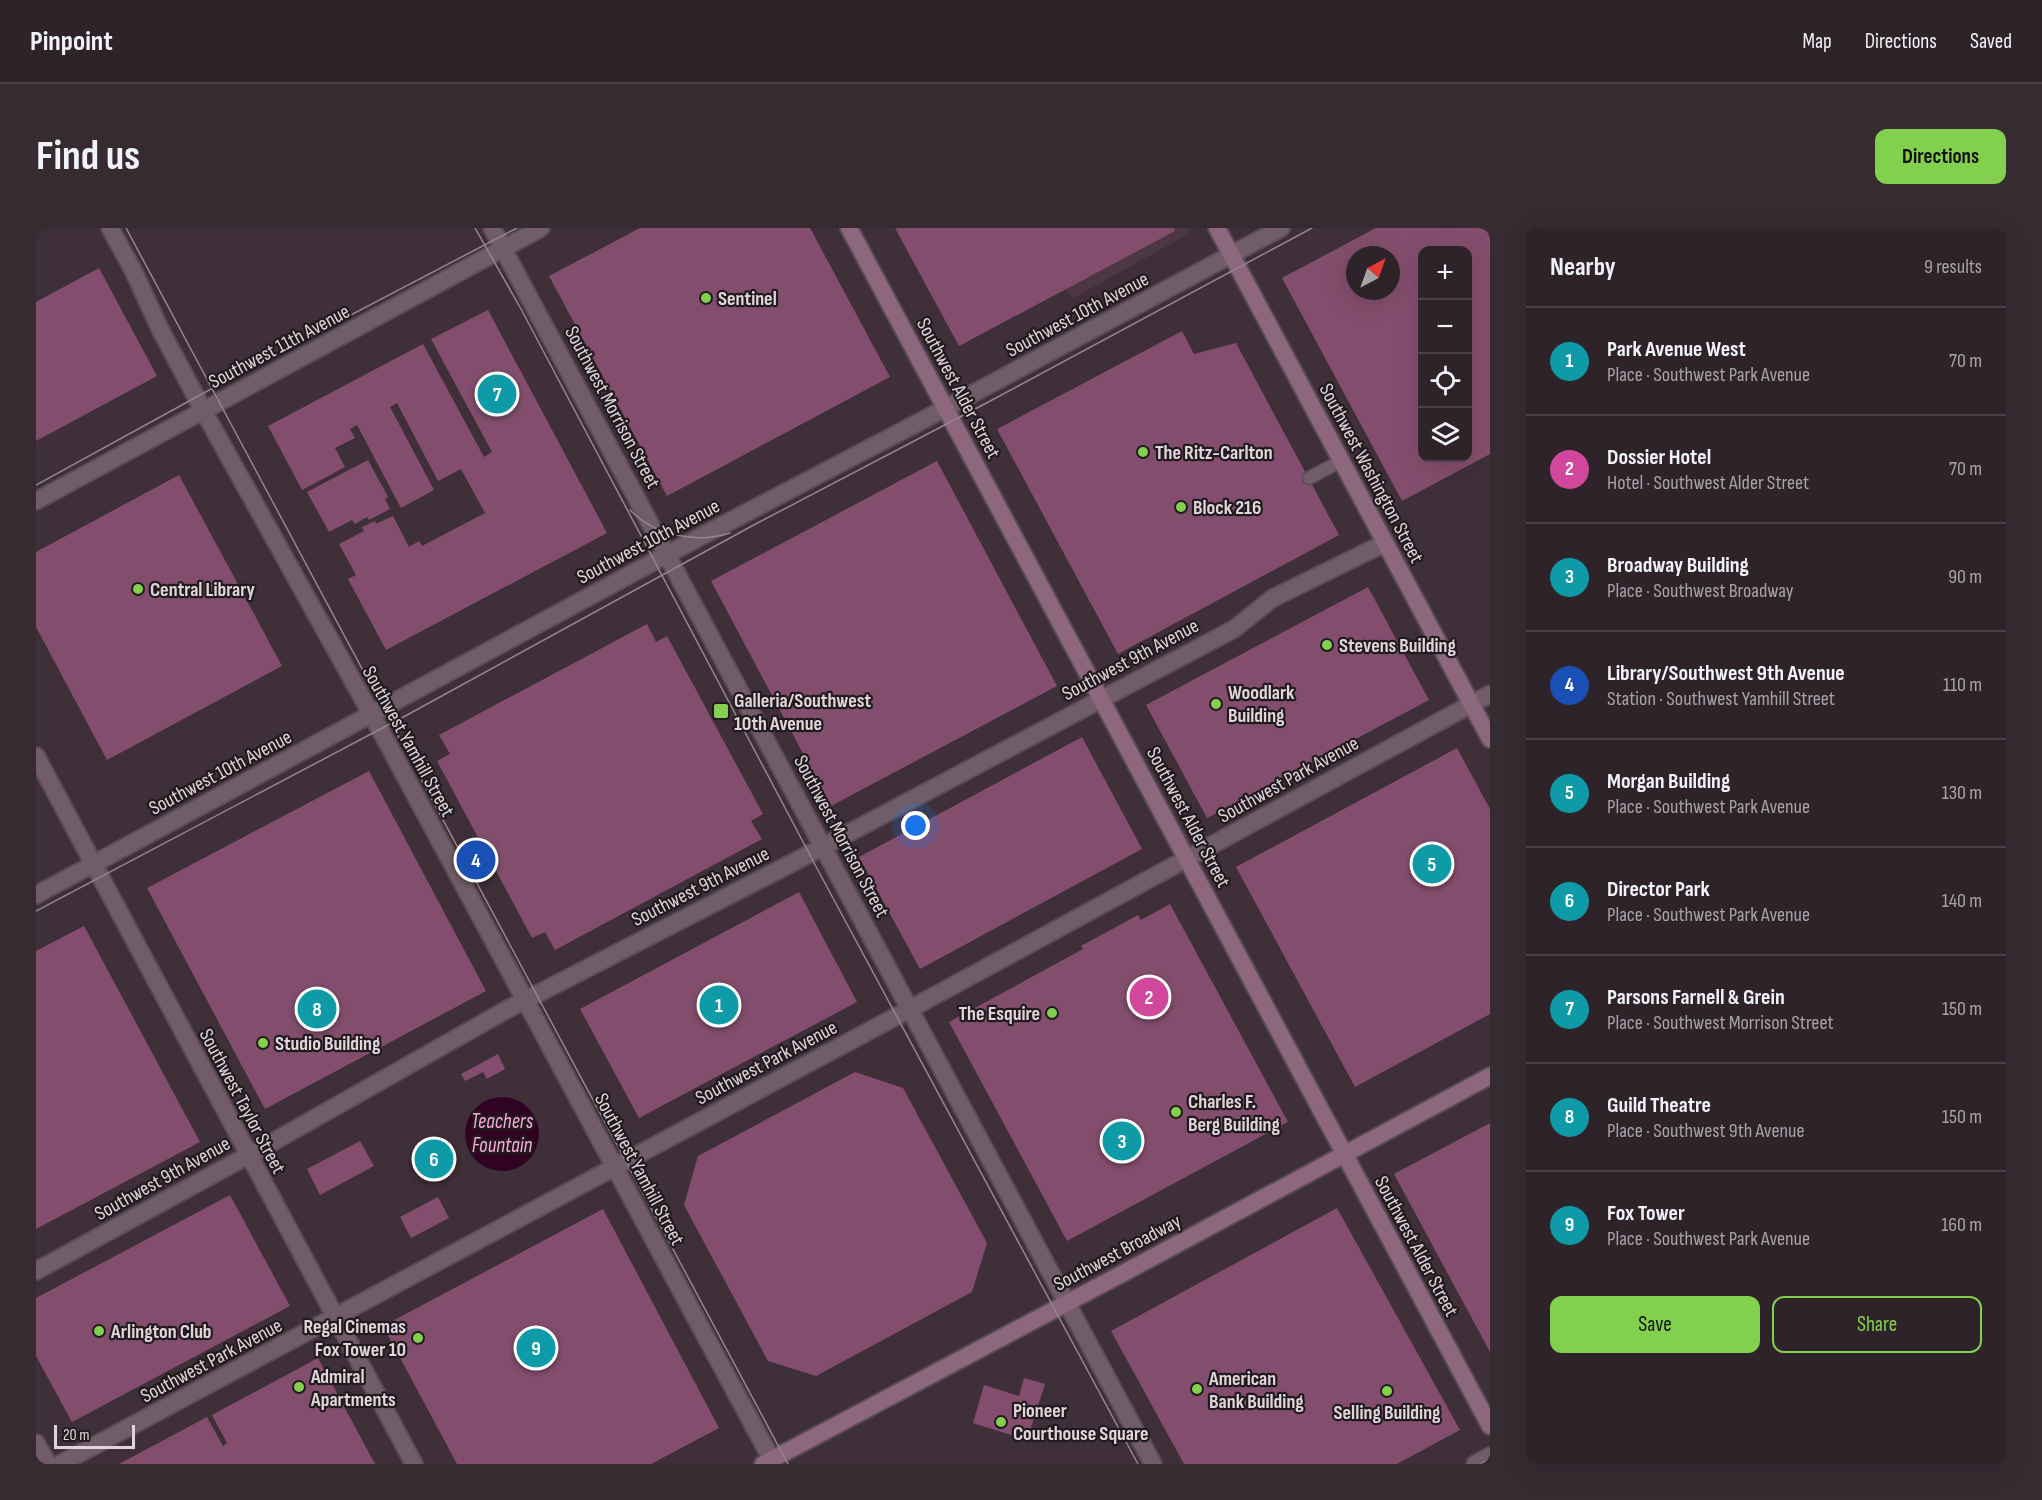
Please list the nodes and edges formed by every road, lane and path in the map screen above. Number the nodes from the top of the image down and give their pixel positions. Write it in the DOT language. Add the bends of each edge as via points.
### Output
graph roads {
  1 [pos="110,228"];
  2 [pos="492,228"];
  3 [pos="541,228"];
  4 [pos="849,228"];
  5 [pos="1217,228"];
  6 [pos="1281,228"];
  7 [pos="504,248"];
  8 [pos="1231,255"];
  9 [pos="946,408"];
  10 [pos="203,410"];
  11 [pos="1341,461"];
  12 [pos="1309,478"];
  13 [pos="36,501"];
  14 [pos="1385,543"];
  15 [pos="667,555"];
  16 [pos="1490,694"];
  17 [pos="1102,698"];
  18 [pos="1472,704"];
  19 [pos="371,714"];
  20 [pos="1490,739"];
  21 [pos="36,756"];
  22 [pos="823,845"];
  23 [pos="1188,858"];
  24 [pos="93,864"];
  25 [pos="36,895"];
  26 [pos="526,1000"];
  27 [pos="910,1008"];
  28 [pos="1490,1076"];
  29 [pos="1344,1154"];
  30 [pos="248,1155"];
  31 [pos="615,1167"];
  32 [pos="36,1271"];
  33 [pos="1066,1304"];
  34 [pos="334,1317"];
  35 [pos="1490,1426"];
  36 [pos="36,1443"];
  37 [pos="1490,1456"];
  38 [pos="770,1463"];
  39 [pos="48,1464"];
  40 [pos="60,1464"];
  41 [pos="414,1464"];
  42 [pos="1153,1464"];
  43 [pos="1475,1464"];
  1 -- 10 [label="street, Southwest Yamhill Street"];
  2 -- 7 [label="street, Southwest Morrison Street"];
  3 -- 7 [label="street, Southwest 11th Avenue"];
  4 -- 9 [label="main road, Southwest Alder Street"];
  5 -- 8 [label="main road, Southwest Washington Street"];
  6 -- 8 [label="street, Southwest 10th Avenue"];
  7 -- 10 [label="street, Southwest 11th Avenue"];
  7 -- 15 [label="street, Southwest Morrison Street"];
  8 -- 9 [label="street, Southwest 10th Avenue"];
  8 -- 11 [label="main road, Southwest Washington Street"];
  9 -- 15 [label="street, Southwest 10th Avenue"];
  9 -- 17 [label="main road, Southwest Alder Street"];
  10 -- 13 [label="street, Southwest 11th Avenue"];
  10 -- 19 [label="street, Southwest Yamhill Street"];
  11 -- 12 [label="lane"];
  11 -- 14 [label="main road, Southwest Washington Street"];
  14 -- 17 [label="street, Southwest 9th Avenue" via="1273,598 1234,629"];
  14 -- 18 [label="main road, Southwest Washington Street"];
  15 -- 19 [label="street, Southwest 10th Avenue"];
  15 -- 22 [label="street, Southwest Morrison Street"];
  16 -- 18 [label="street, Southwest Park Avenue"];
  17 -- 22 [label="street, Southwest 9th Avenue"];
  17 -- 23 [label="main road, Southwest Alder Street"];
  18 -- 20 [label="main road, Southwest Washington Street"];
  18 -- 23 [label="street, Southwest Park Avenue"];
  19 -- 24 [label="street, Southwest 10th Avenue"];
  19 -- 26 [label="street, Southwest Yamhill Street"];
  21 -- 24 [label="street, Southwest Taylor Street"];
  22 -- 26 [label="street, Southwest 9th Avenue"];
  22 -- 27 [label="street, Southwest Morrison Street"];
  23 -- 27 [label="street, Southwest Park Avenue"];
  23 -- 29 [label="main road, Southwest Alder Street"];
  24 -- 25 [label="street, Southwest 10th Avenue"];
  24 -- 30 [label="street, Southwest Taylor Street"];
  26 -- 30 [label="street, Southwest 9th Avenue"];
  26 -- 31 [label="street, Southwest Yamhill Street"];
  27 -- 31 [label="street, Southwest Park Avenue"];
  27 -- 33 [label="street, Southwest Morrison Street"];
  28 -- 29 [label="main road, Southwest Broadway"];
  29 -- 33 [label="main road, Southwest Broadway"];
  29 -- 35 [label="main road, Southwest Alder Street"];
  30 -- 32 [label="street, Southwest 9th Avenue"];
  30 -- 34 [label="street, Southwest Taylor Street"];
  31 -- 34 [label="street, Southwest Park Avenue"];
  31 -- 38 [label="street, Southwest Yamhill Street"];
  33 -- 38 [label="main road, Southwest Broadway"];
  33 -- 42 [label="street, Southwest Morrison Street"];
  34 -- 40 [label="street, Southwest Park Avenue"];
  34 -- 41 [label="street, Southwest Taylor Street"];
  36 -- 39 [label="street"];
  37 -- 43 [label="street"];
}
